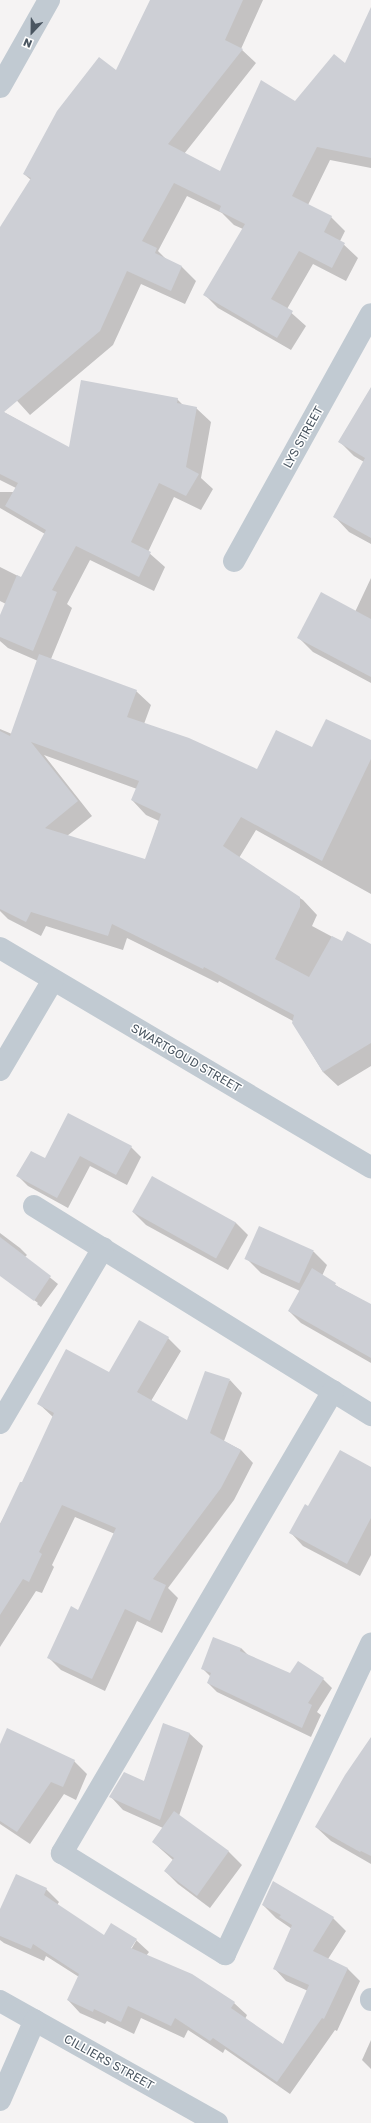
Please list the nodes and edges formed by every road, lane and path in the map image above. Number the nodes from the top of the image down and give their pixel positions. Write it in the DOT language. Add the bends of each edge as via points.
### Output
graph roads {
  1 [pos="49,0"];
  2 [pos="0,87"];
  3 [pos="371,314"];
  4 [pos="234,561"];
  5 [pos="0,948"];
  6 [pos="53,980"];
  7 [pos="0,1070"];
  8 [pos="371,1167"];
  9 [pos="34,1206"];
  10 [pos="103,1248"];
  11 [pos="333,1391"];
  12 [pos="371,1415"];
  13 [pos="0,1423"];
  14 [pos="371,1644"];
  15 [pos="0,2001"];
  16 [pos="35,2020"];
  17 [pos="0,2100"];
  18 [pos="217,2123"];
  1 -- 2 [label="street"];
  3 -- 4 [label="street, LYS STREET"];
  5 -- 6 [label="street, SWARTGOUD STREET"];
  6 -- 7 [label="street"];
  6 -- 8 [label="street, SWARTGOUD STREET"];
  9 -- 10 [label="street"];
  10 -- 11 [label="street"];
  10 -- 13 [label="street"];
  11 -- 12 [label="street"];
  11 -- 14 [label="street" via="62,1853 225,1954"];
  15 -- 16 [label="street, CILLIERS STREET"];
  16 -- 17 [label="street"];
  16 -- 18 [label="street, CILLIERS STREET"];
}
